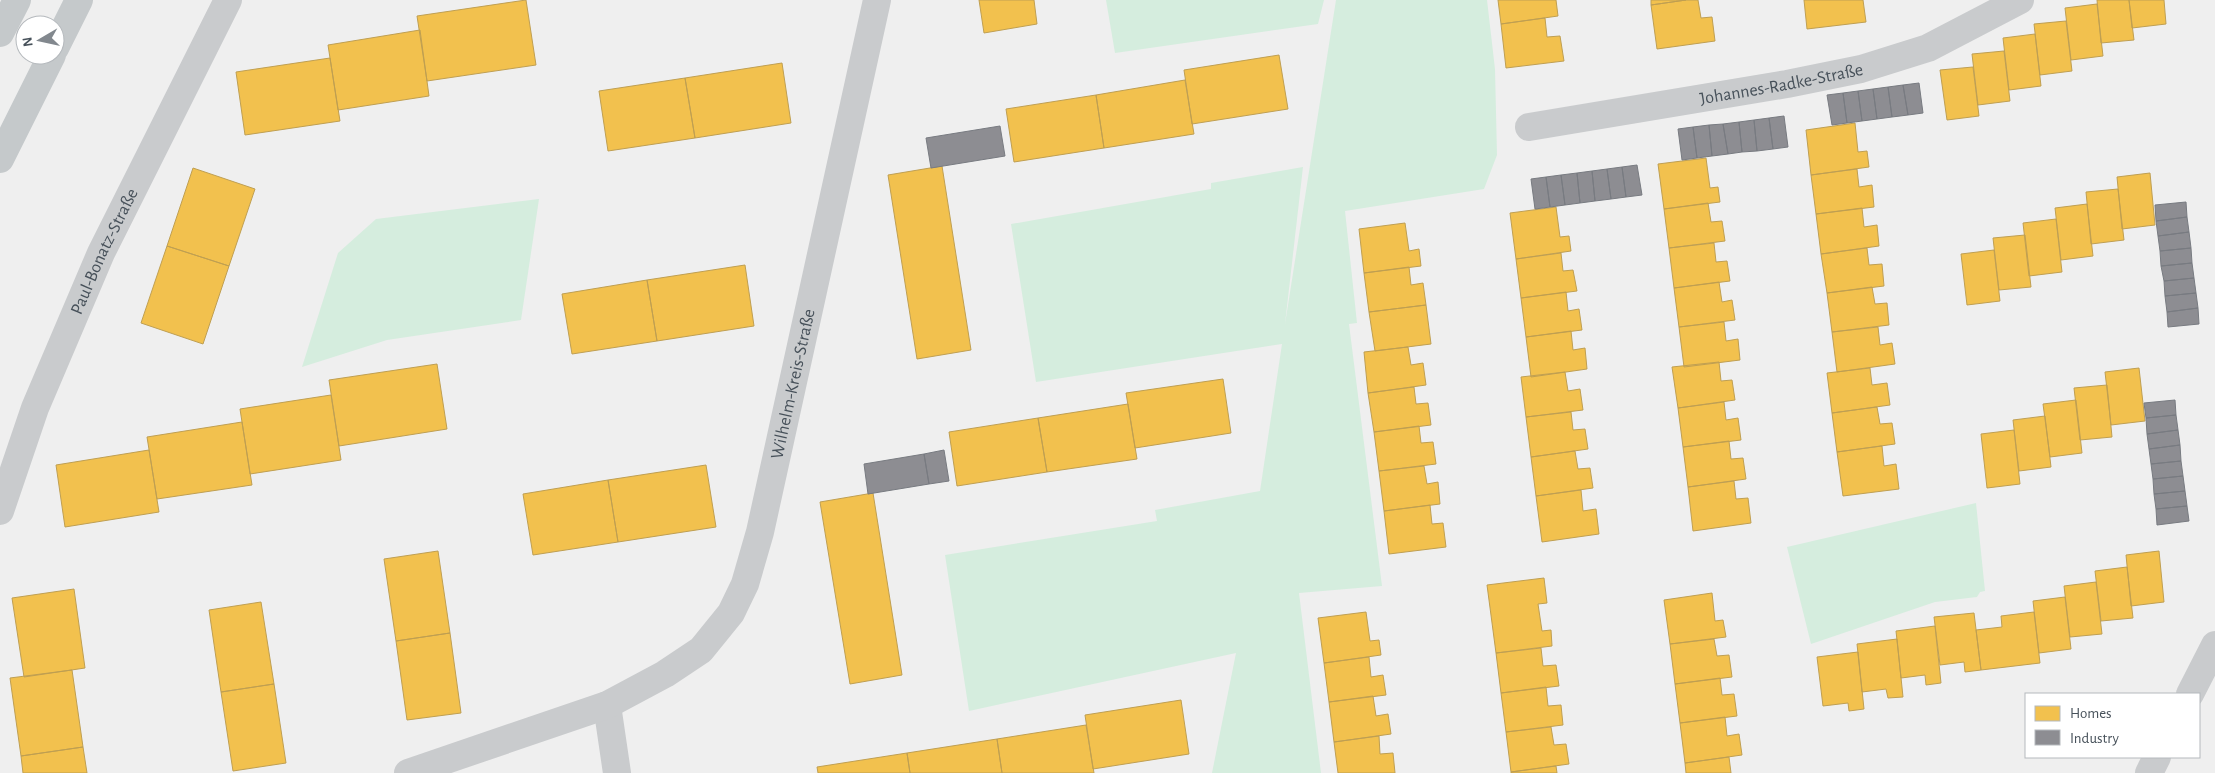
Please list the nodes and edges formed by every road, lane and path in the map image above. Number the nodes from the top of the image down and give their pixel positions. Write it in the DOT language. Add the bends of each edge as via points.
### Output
graph roads {
  1 [pos="17,0"];
  2 [pos="79,0"];
  3 [pos="228,0"];
  4 [pos="877,0"];
  5 [pos="2020,0"];
  6 [pos="65,28"];
  7 [pos="0,32"];
  8 [pos="47,65"];
  9 [pos="1529,127"];
  10 [pos="0,159"];
  11 [pos="0,511"];
  12 [pos="2215,646"];
  13 [pos="2191,693"];
  14 [pos="608,704"];
  15 [pos="2156,758"];
  16 [pos="408,773"];
  17 [pos="617,773"];
  18 [pos="2149,773"];
  1 -- 7 [label="main road"];
  2 -- 6 [label="main road"];
  3 -- 11 [label="street, Paul-Bonatz-Straße" via="102,253 35,408"];
  4 -- 14 [label="street, Wilhelm-Kreis-Straße" via="760,532 745,584 731,613 701,650 665,674"];
  5 -- 9 [label="street, Johannes-Radke-Straße" via="1928,48 1862,69"];
  8 -- 10 [label="main road"];
  12 -- 13 [label="street"];
  14 -- 16 [label="street, Wilhelm-Kreis-Straße"];
  14 -- 17 [label="street"];
  15 -- 18 [label="street"];
}
